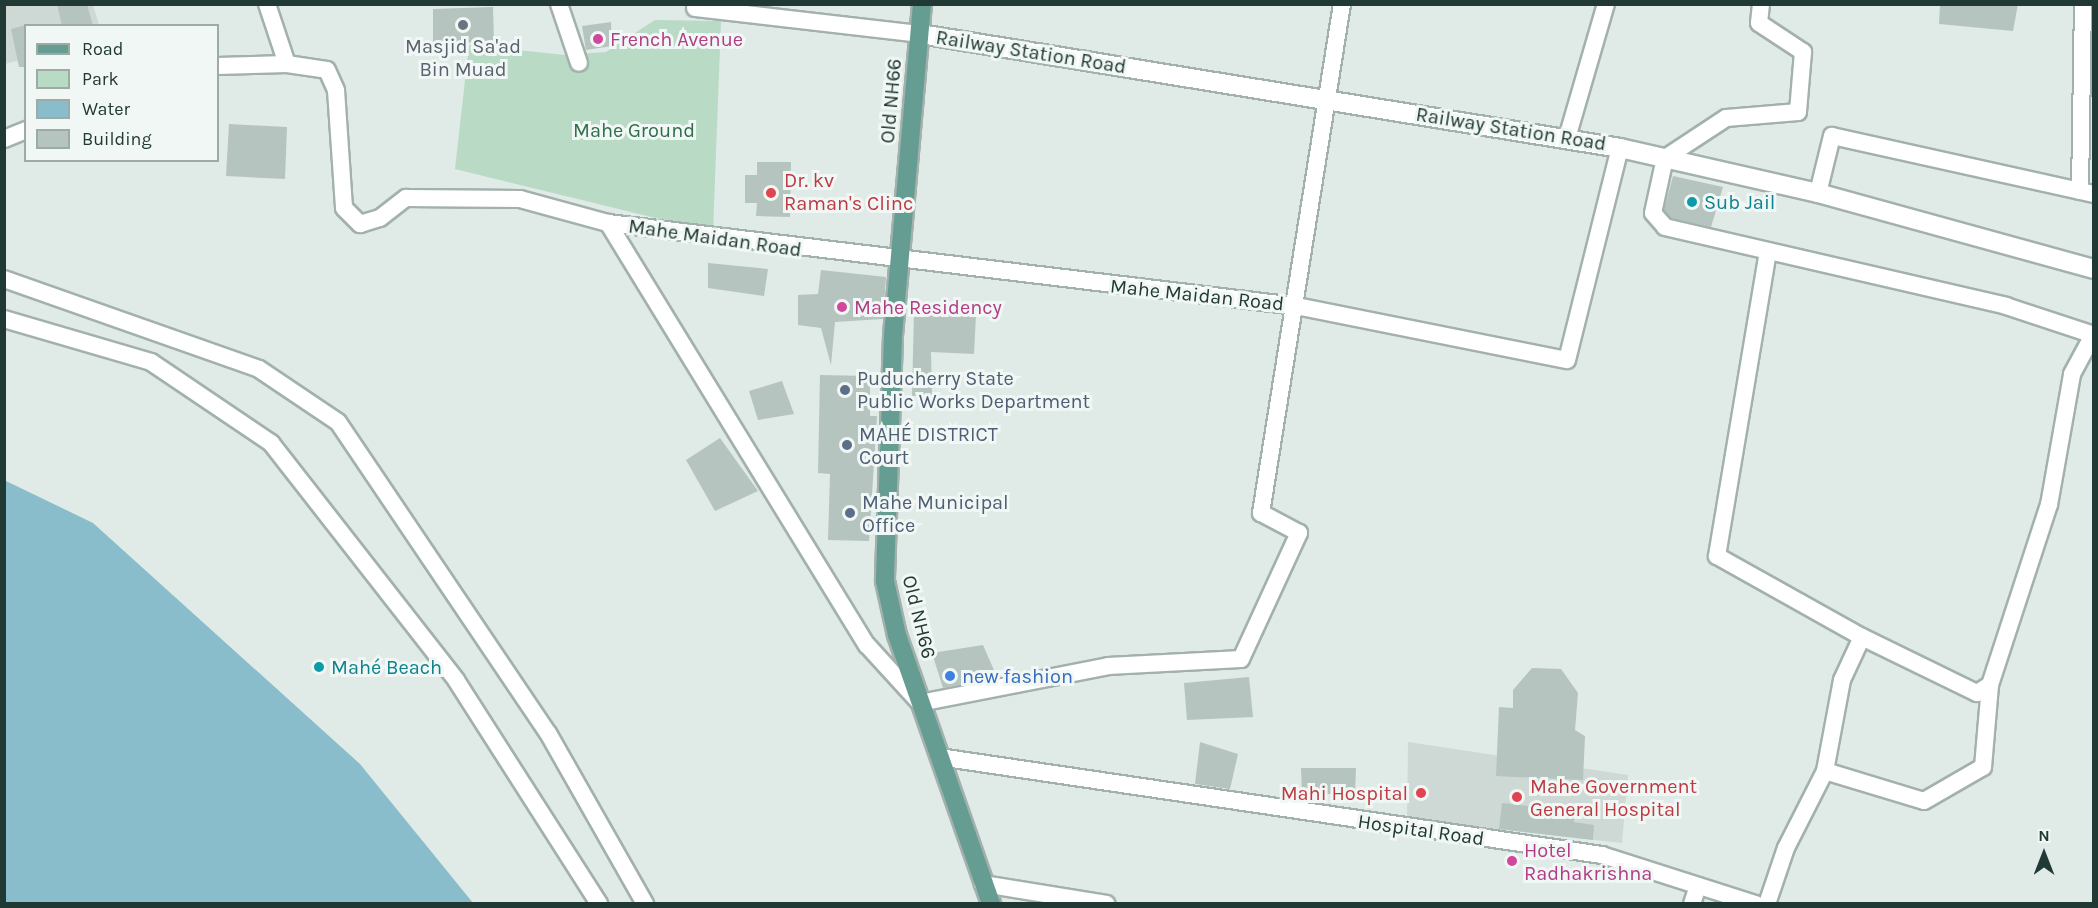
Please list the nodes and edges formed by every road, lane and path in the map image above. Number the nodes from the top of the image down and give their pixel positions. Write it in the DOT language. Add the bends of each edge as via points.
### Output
graph roads {
  1 [pos="267,4"];
  2 [pos="559,4"];
  3 [pos="922,4"];
  4 [pos="1342,4"];
  5 [pos="1606,4"];
  6 [pos="1761,4"];
  7 [pos="2083,4"];
  8 [pos="694,8"];
  9 [pos="920,34"];
  10 [pos="579,63"];
  11 [pos="287,64"];
  12 [pos="219,66"];
  13 [pos="1328,100"];
  14 [pos="24,131"];
  15 [pos="1567,138"];
  16 [pos="4,140"];
  17 [pos="1620,147"];
  18 [pos="1665,158"];
  19 [pos="2087,192"];
  20 [pos="1818,193"];
  21 [pos="608,223"];
  22 [pos="1768,251"];
  23 [pos="899,262"];
  24 [pos="2094,269"];
  25 [pos="4,279"];
  26 [pos="1296,306"];
  27 [pos="4,319"];
  28 [pos="2093,335"];
  29 [pos="1862,637"];
  30 [pos="1990,685"];
  31 [pos="920,703"];
  32 [pos="939,757"];
  33 [pos="1825,771"];
  34 [pos="983,884"];
  35 [pos="1698,886"];
  36 [pos="599,903"];
  37 [pos="645,903"];
  38 [pos="991,903"];
  39 [pos="1106,903"];
  40 [pos="1692,903"];
  41 [pos="1756,903"];
  42 [pos="1767,903"];
  1 -- 11 [label="street"];
  2 -- 10 [label="street"];
  3 -- 9 [label="main road, Old NH66"];
  4 -- 13 [label="street"];
  5 -- 15 [label="street"];
  6 -- 18 [label="street" via="1760,23 1803,52 1798,112 1726,118"];
  7 -- 19 [label="street"];
  8 -- 9 [label="street"];
  9 -- 13 [label="street, Railway Station Road"];
  9 -- 23 [label="main road, Old NH66"];
  11 -- 12 [label="street, Mahe Maidan Road"];
  11 -- 21 [label="street, Mahe Maidan Road" via="327,70 334,81 344,208 360,224 380,218 406,198 434,195 520,199"];
  13 -- 15 [label="street, Railway Station Road"];
  13 -- 26 [label="street"];
  14 -- 16 [label="street"];
  15 -- 17 [label="street, Railway Station Road"];
  17 -- 18 [label="street, Railway Station Road"];
  17 -- 26 [label="street, Mahe Maidan Road" via="1567,360"];
  18 -- 20 [label="street, Railway Station Road"];
  18 -- 22 [label="street" via="1653,213 1665,227"];
  19 -- 20 [label="street" via="1832,136"];
  20 -- 24 [label="street, Railway Station Road"];
  21 -- 23 [label="street, Mahe Maidan Road"];
  21 -- 31 [label="street, Mahe Maidan Road" via="867,645"];
  22 -- 28 [label="street" via="2006,306"];
  22 -- 29 [label="street" via="1717,556"];
  23 -- 26 [label="street, Mahe Maidan Road"];
  23 -- 31 [label="main road, Old NH66" via="884,478 885,581"];
  25 -- 37 [label="street" via="259,369 338,422 548,733"];
  26 -- 31 [label="street" via="1261,513 1299,533 1241,659 1108,666"];
  27 -- 36 [label="street" via="151,362 272,442 456,680"];
  28 -- 30 [label="street" via="2073,374 2049,505"];
  29 -- 30 [label="street" via="1977,693"];
  29 -- 33 [label="street" via="1842,680"];
  30 -- 33 [label="street" via="1983,767 1924,801"];
  31 -- 32 [label="main road, Old NH66"];
  32 -- 34 [label="main road, Old NH66"];
  32 -- 35 [label="street, Hospital Road" via="1602,855"];
  33 -- 42 [label="street" via="1786,848"];
  34 -- 38 [label="main road, Old NH66"];
  34 -- 39 [label="street"];
  35 -- 40 [label="street"];
  35 -- 41 [label="street, Hospital Road"];
}
